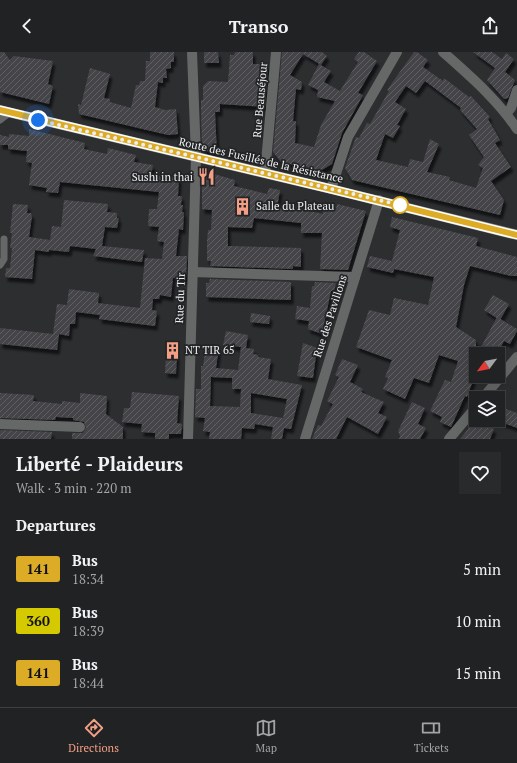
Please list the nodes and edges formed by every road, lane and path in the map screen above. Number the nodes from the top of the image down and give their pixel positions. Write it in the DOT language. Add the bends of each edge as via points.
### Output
graph roads {
  1 [pos="192,52"];
  2 [pos="276,52"];
  3 [pos="397,52"];
  4 [pos="444,52"];
  5 [pos="517,90"];
  6 [pos="4,112"];
  7 [pos="507,113"];
  8 [pos="0,120"];
  9 [pos="517,129"];
  10 [pos="196,157"];
  11 [pos="265,173"];
  12 [pos="331,189"];
  13 [pos="379,200"];
  14 [pos="517,235"];
  15 [pos="4,239"];
  16 [pos="0,265"];
  17 [pos="193,272"];
  18 [pos="355,277"];
  19 [pos="515,363"];
  20 [pos="489,391"];
  21 [pos="469,415"];
  22 [pos="0,424"];
  23 [pos="80,427"];
  24 [pos="188,439"];
  25 [pos="305,439"];
  26 [pos="449,439"];
  1 -- 10 [label="street, Rue du Tir"];
  2 -- 11 [label="street, Rue Beauséjour"];
  3 -- 12 [label="street" via="348,137"];
  4 -- 7 [label="street" via="482,86"];
  5 -- 7 [label="street"];
  6 -- 8 [label="lane"];
  6 -- 10 [label="main road, Route des Fusillés de la Résistance"];
  7 -- 9 [label="street"];
  10 -- 11 [label="main road, Route des Fusillés de la Résistance"];
  10 -- 17 [label="street, Rue du Tir"];
  11 -- 12 [label="main road, Route des Fusillés de la Résistance"];
  12 -- 13 [label="main road, Route des Fusillés de la Résistance"];
  13 -- 14 [label="main road, Route des Fusillés de la Résistance"];
  13 -- 18 [label="street, Rue des Pavillons"];
  15 -- 16 [label="lane" via="4,259"];
  17 -- 18 [label="street"];
  17 -- 24 [label="street, Rue du Tir"];
  18 -- 25 [label="street, Rue des Pavillons"];
  19 -- 20 [label="street"];
  21 -- 26 [label="street"];
  22 -- 23 [label="street"];
}
